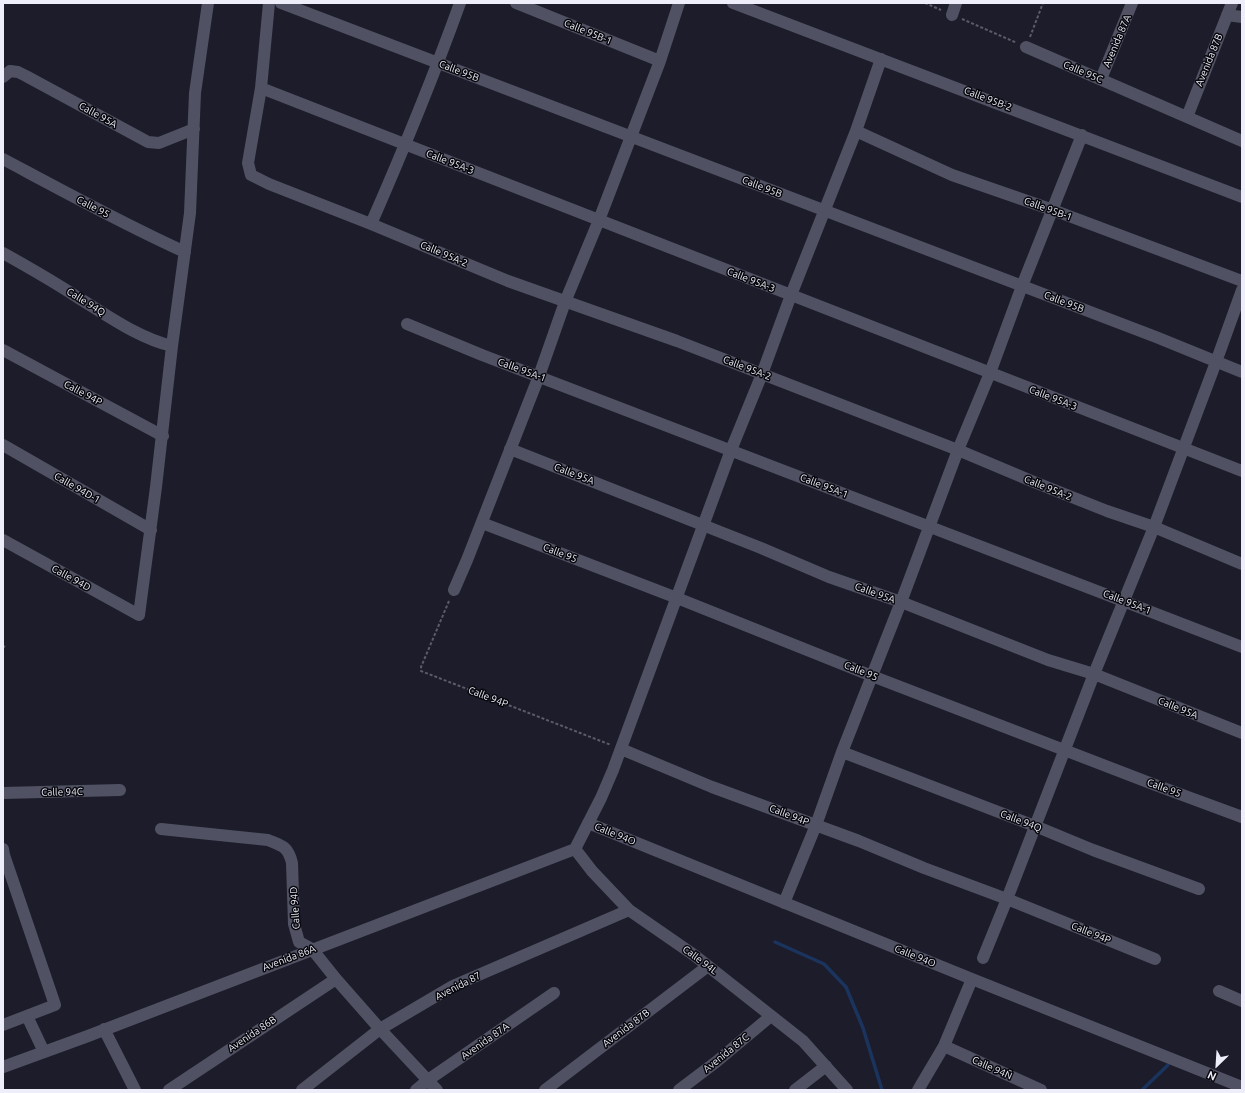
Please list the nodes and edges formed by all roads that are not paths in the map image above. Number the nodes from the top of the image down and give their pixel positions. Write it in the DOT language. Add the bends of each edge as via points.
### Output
graph roads {
  1 [pos="208,3"];
  2 [pos="269,3"];
  3 [pos="281,3"];
  4 [pos="460,3"];
  5 [pos="516,3"];
  6 [pos="679,3"];
  7 [pos="733,3"];
  8 [pos="956,3"];
  9 [pos="1132,3"];
  10 [pos="1232,3"];
  11 [pos="952,15"];
  12 [pos="1227,15"];
  13 [pos="1242,17"];
  14 [pos="1026,47"];
  15 [pos="881,59"];
  16 [pos="660,61"];
  17 [pos="438,63"];
  18 [pos="3,76"];
  19 [pos="1101,80"];
  20 [pos="261,88"];
  21 [pos="1187,117"];
  22 [pos="194,129"];
  23 [pos="856,132"];
  24 [pos="1082,135"];
  25 [pos="631,137"];
  26 [pos="1242,141"];
  27 [pos="405,145"];
  28 [pos="3,159"];
  29 [pos="1242,197"];
  30 [pos="1053,210"];
  31 [pos="825,211"];
  32 [pos="598,220"];
  33 [pos="371,224"];
  34 [pos="185,252"];
  35 [pos="3,253"];
  36 [pos="1242,281"];
  37 [pos="1022,286"];
  38 [pos="1242,290"];
  39 [pos="791,295"];
  40 [pos="565,302"];
  41 [pos="406,324"];
  42 [pos="172,346"];
  43 [pos="3,350"];
  44 [pos="1216,362"];
  45 [pos="1242,372"];
  46 [pos="990,373"];
  47 [pos="762,374"];
  48 [pos="539,376"];
  49 [pos="163,436"];
  50 [pos="3,445"];
  51 [pos="1184,448"];
  52 [pos="510,449"];
  53 [pos="731,450"];
  54 [pos="958,450"];
  55 [pos="1242,471"];
  56 [pos="482,523"];
  57 [pos="704,525"];
  58 [pos="929,526"];
  59 [pos="1154,527"];
  60 [pos="151,530"];
  61 [pos="3,540"];
  62 [pos="1242,564"];
  63 [pos="454,590"];
  64 [pos="677,598"];
  65 [pos="1123,601"];
  66 [pos="901,602"];
  67 [pos="1242,647"];
  68 [pos="1094,674"];
  69 [pos="872,676"];
  70 [pos="1242,733"];
  71 [pos="621,749"];
  72 [pos="1065,749"];
  73 [pos="842,752"];
  74 [pos="120,790"];
  75 [pos="3,793"];
  76 [pos="1242,817"];
  77 [pos="588,823"];
  78 [pos="816,825"];
  79 [pos="1035,826"];
  80 [pos="161,829"];
  81 [pos="3,849"];
  82 [pos="575,849"];
  83 [pos="1199,889"];
  84 [pos="1007,899"];
  85 [pos="784,903"];
  86 [pos="629,910"];
  87 [pos="312,949"];
  88 [pos="983,958"];
  89 [pos="1155,959"];
  90 [pos="708,966"];
  91 [pos="336,979"];
  92 [pos="972,979"];
  93 [pos="1219,992"];
  94 [pos="554,993"];
  95 [pos="1242,1001"];
  96 [pos="27,1016"];
  97 [pos="771,1016"];
  98 [pos="3,1025"];
  99 [pos="104,1029"];
  100 [pos="380,1029"];
  101 [pos="944,1046"];
  102 [pos="44,1052"];
  103 [pos="826,1066"];
  104 [pos="3,1067"];
  105 [pos="428,1080"];
  106 [pos="1242,1086"];
  107 [pos="135,1090"];
  108 [pos="169,1090"];
  109 [pos="302,1090"];
  110 [pos="416,1090"];
  111 [pos="437,1090"];
  112 [pos="546,1090"];
  113 [pos="679,1090"];
  114 [pos="795,1090"];
  115 [pos="847,1090"];
  116 [pos="918,1090"];
  117 [pos="1041,1090"];
  1 -- 22 [label="street" via="195,94"];
  2 -- 20 [label="street"];
  3 -- 17 [label="street, Calle 95B"];
  4 -- 17 [label="street"];
  5 -- 16 [label="street, Calle 95B-1"];
  6 -- 16 [label="street"];
  7 -- 15 [label="street, Calle 95B-2"];
  8 -- 11 [label="street"];
  9 -- 19 [label="street, Avenida 87A"];
  10 -- 12 [label="street, Avenida 87B"];
  12 -- 13 [label="street"];
  12 -- 21 [label="street, Avenida 87B"];
  14 -- 19 [label="street, Calle 95C"];
  15 -- 23 [label="street"];
  15 -- 24 [label="street, Calle 95B-2"];
  16 -- 25 [label="street"];
  17 -- 25 [label="street, Calle 95B"];
  17 -- 27 [label="street"];
  18 -- 22 [label="street, Calle 95A" via="10,71 18,72 148,142 159,143"];
  19 -- 21 [label="street, Calle 95C"];
  20 -- 27 [label="street, Calle 95A-3"];
  20 -- 33 [label="street, Calle 95A-2" via="248,163 251,175"];
  21 -- 26 [label="street, Calle 95C"];
  22 -- 34 [label="street" via="190,213"];
  23 -- 30 [label="street, Calle 95B-1" via="952,175"];
  23 -- 31 [label="street"];
  24 -- 29 [label="street, Calle 95B-2"];
  24 -- 30 [label="street"];
  25 -- 31 [label="street, Calle 95B"];
  25 -- 32 [label="street"];
  27 -- 32 [label="street, Calle 95A-3"];
  27 -- 33 [label="street"];
  28 -- 34 [label="street, Calle 95" via="143,233"];
  30 -- 36 [label="street, Calle 95B-1"];
  30 -- 37 [label="street"];
  31 -- 37 [label="street, Calle 95B"];
  31 -- 39 [label="street"];
  32 -- 39 [label="street, Calle 95A-3"];
  32 -- 40 [label="street"];
  33 -- 40 [label="street, Calle 95A-2"];
  34 -- 42 [label="street"];
  35 -- 42 [label="street, Calle 94Q" via="126,327"];
  37 -- 44 [label="street, Calle 95B"];
  37 -- 46 [label="street"];
  38 -- 44 [label="street"];
  39 -- 46 [label="street, Calle 95A-3"];
  39 -- 47 [label="street"];
  40 -- 47 [label="street, Calle 95A-2"];
  40 -- 48 [label="street"];
  41 -- 48 [label="street, Calle 95A-1"];
  42 -- 49 [label="street"];
  43 -- 49 [label="street, Calle 94P"];
  44 -- 45 [label="street, Calle 95B"];
  44 -- 51 [label="street"];
  46 -- 51 [label="street, Calle 95A-3"];
  46 -- 54 [label="street"];
  47 -- 53 [label="street"];
  47 -- 54 [label="street, Calle 95A-2"];
  48 -- 52 [label="street"];
  48 -- 53 [label="street, Calle 95A-1"];
  49 -- 60 [label="street"];
  50 -- 60 [label="street, Calle 94D-1"];
  51 -- 55 [label="street, Calle 95A-3"];
  51 -- 59 [label="street"];
  52 -- 56 [label="street"];
  52 -- 57 [label="street, Calle 95A"];
  53 -- 57 [label="street"];
  53 -- 58 [label="street, Calle 95A-1"];
  54 -- 58 [label="street"];
  54 -- 59 [label="street, Calle 95A-2" via="1099,508"];
  56 -- 63 [label="street"];
  56 -- 64 [label="street, Calle 95"];
  57 -- 64 [label="street"];
  57 -- 66 [label="street, Calle 95A"];
  58 -- 65 [label="street, Calle 95A-1"];
  58 -- 66 [label="street"];
  59 -- 62 [label="street, Calle 95A-2"];
  59 -- 65 [label="street"];
  60 -- 61 [label="street, Calle 94D" via="139,615"];
  64 -- 69 [label="street, Calle 95"];
  64 -- 71 [label="street"];
  65 -- 67 [label="street, Calle 95A-1"];
  65 -- 68 [label="street"];
  66 -- 68 [label="street, Calle 95A" via="1048,660"];
  66 -- 69 [label="street"];
  68 -- 70 [label="street, Calle 95A"];
  68 -- 72 [label="street"];
  69 -- 72 [label="street, Calle 95"];
  69 -- 73 [label="street"];
  71 -- 77 [label="street"];
  71 -- 78 [label="street, Calle 94P"];
  72 -- 76 [label="street, Calle 95"];
  72 -- 79 [label="street"];
  73 -- 78 [label="street"];
  73 -- 79 [label="street, Calle 94Q"];
  74 -- 75 [label="street, Calle 94C"];
  77 -- 82 [label="street"];
  77 -- 85 [label="street, Calle 94O"];
  78 -- 84 [label="street, Calle 94P"];
  78 -- 85 [label="street"];
  79 -- 83 [label="street, Calle 94Q"];
  79 -- 84 [label="street"];
  80 -- 87 [label="street, Calle 94D" via="268,840 284,847 292,863 294,924 297,936 299,942"];
  81 -- 96 [label="street" via="55,1005"];
  82 -- 86 [label="street, Calle 94L" via="592,872"];
  82 -- 87 [label="street, Avenida 86A"];
  84 -- 88 [label="street"];
  84 -- 89 [label="street, Calle 94P"];
  85 -- 92 [label="street, Calle 94O"];
  86 -- 90 [label="street, Calle 94L"];
  86 -- 100 [label="street, Avenida 87" via="453,986"];
  87 -- 91 [label="street, Calle 94D"];
  87 -- 99 [label="street, Avenida 86A"];
  90 -- 97 [label="street, Calle 94L"];
  90 -- 112 [label="street, Avenida 87B"];
  91 -- 100 [label="street, Calle 94D"];
  91 -- 108 [label="street, Avenida 86B"];
  92 -- 101 [label="street"];
  92 -- 106 [label="street, Calle 94O"];
  93 -- 95 [label="street"];
  94 -- 105 [label="street, Avenida 87A"];
  96 -- 98 [label="street"];
  96 -- 102 [label="street"];
  97 -- 103 [label="street, Calle 94L" via="803,1041"];
  97 -- 113 [label="street, Avenida 87C"];
  99 -- 102 [label="street, Avenida 86A"];
  99 -- 107 [label="street"];
  100 -- 105 [label="street, Calle 94D"];
  100 -- 109 [label="street, Avenida 87"];
  101 -- 116 [label="street"];
  101 -- 117 [label="street, Calle 94Ñ"];
  102 -- 104 [label="street, Avenida 86A"];
  103 -- 114 [label="street"];
  103 -- 115 [label="street, Calle 94L"];
  105 -- 110 [label="street, Avenida 87A"];
  105 -- 111 [label="street, Calle 94D"];
}
